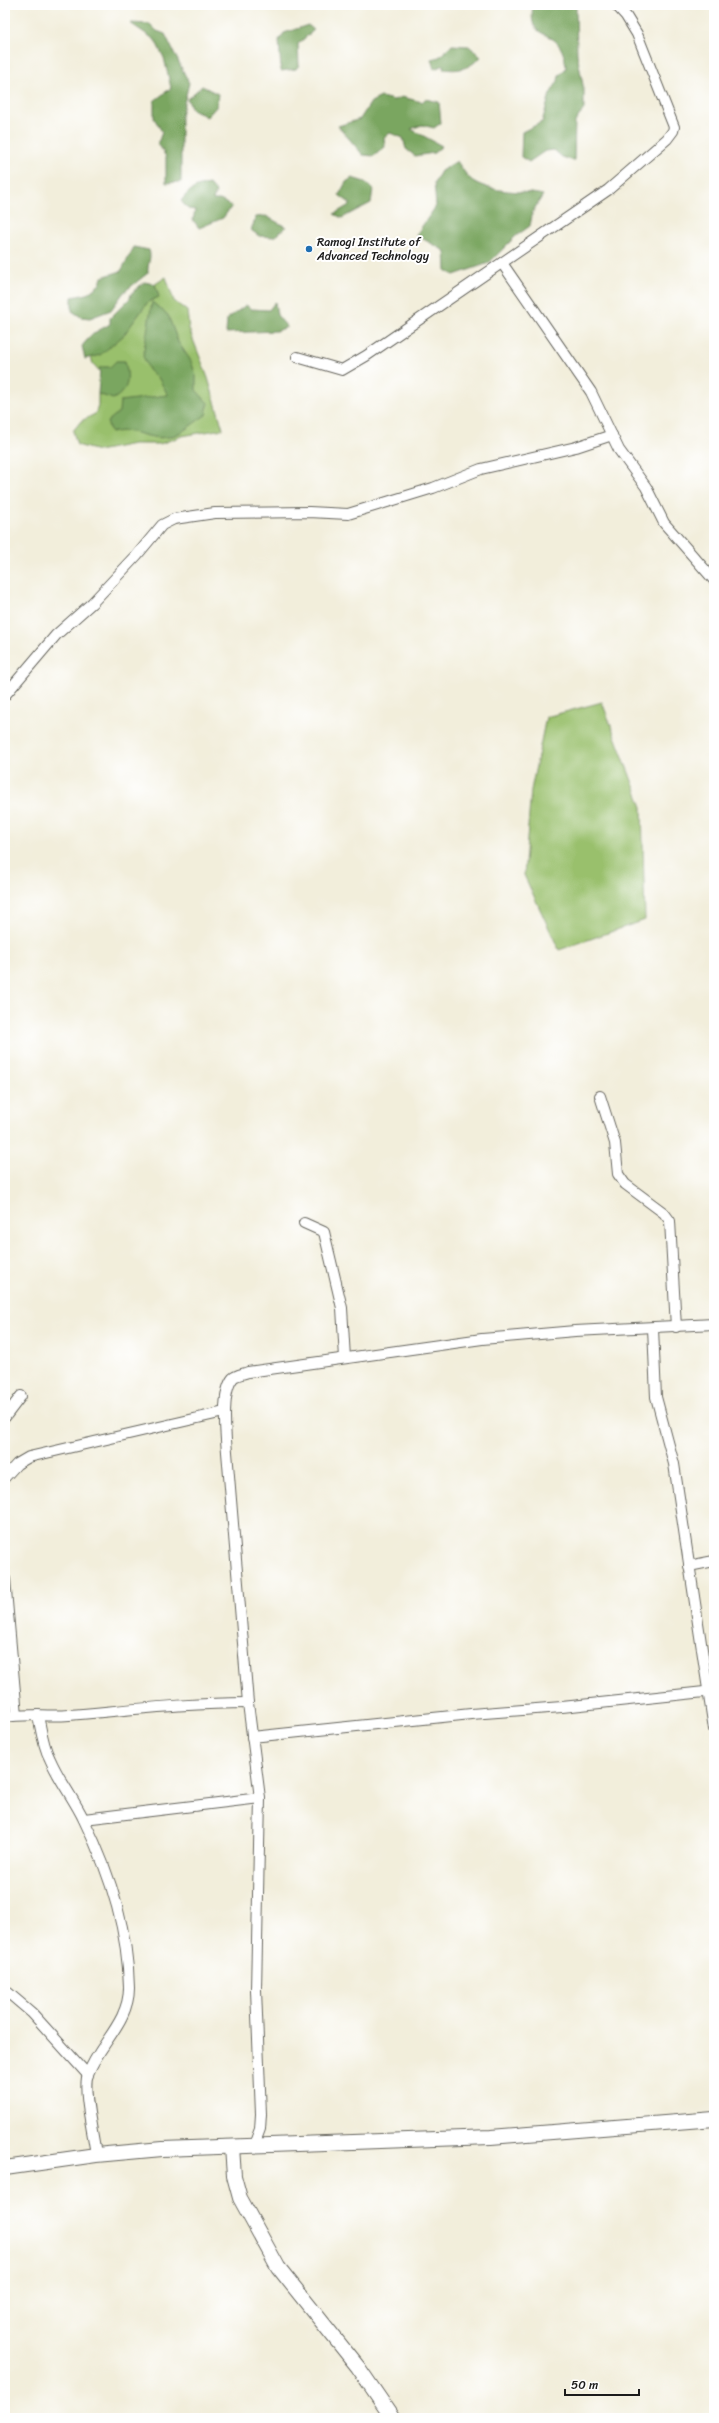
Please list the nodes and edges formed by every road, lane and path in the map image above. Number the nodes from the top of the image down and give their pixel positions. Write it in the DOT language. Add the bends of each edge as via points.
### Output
graph roads {
  1 [pos="616,5"];
  2 [pos="502,263"];
  3 [pos="297,357"];
  4 [pos="612,435"];
  5 [pos="714,580"];
  6 [pos="5,695"];
  7 [pos="600,1096"];
  8 [pos="304,1223"];
  9 [pos="714,1324"];
  10 [pos="676,1327"];
  11 [pos="653,1328"];
  12 [pos="345,1358"];
  13 [pos="21,1396"];
  14 [pos="224,1412"];
  15 [pos="5,1417"];
  16 [pos="5,1476"];
  17 [pos="714,1562"];
  18 [pos="689,1566"];
  19 [pos="5,1579"];
  20 [pos="711,1692"];
  21 [pos="248,1703"];
  22 [pos="17,1714"];
  23 [pos="38,1716"];
  24 [pos="5,1717"];
  25 [pos="714,1730"];
  26 [pos="252,1737"];
  27 [pos="260,1798"];
  28 [pos="84,1819"];
  29 [pos="5,1990"];
  30 [pos="88,2075"];
  31 [pos="714,2119"];
  32 [pos="254,2145"];
  33 [pos="232,2147"];
  34 [pos="96,2155"];
  35 [pos="5,2168"];
  36 [pos="393,2418"];
  1 -- 2 [label="street" via="637,34 674,127 673,132 608,190"];
  2 -- 3 [label="street" via="345,369 339,370"];
  2 -- 4 [label="street" via="591,392"];
  4 -- 5 [label="street" via="619,450 646,488 664,523"];
  4 -- 6 [label="street" via="576,447 481,469 433,488 348,514 215,514 174,519 162,525 92,603 56,635"];
  7 -- 10 [label="street" via="615,1143 618,1174 625,1184 664,1213 670,1221"];
  8 -- 12 [label="street" via="324,1232 327,1240 342,1308"];
  9 -- 10 [label="street"];
  10 -- 11 [label="street"];
  11 -- 12 [label="street" via="575,1331 482,1339"];
  11 -- 18 [label="street" via="656,1397 674,1464"];
  12 -- 14 [label="street" via="268,1368 234,1377 229,1384"];
  13 -- 15 [label="street"];
  14 -- 16 [label="street" via="29,1457"];
  14 -- 21 [label="street"];
  17 -- 18 [label="street"];
  18 -- 20 [label="street"];
  19 -- 22 [label="street"];
  20 -- 25 [label="street"];
  20 -- 26 [label="street"];
  21 -- 23 [label="street" via="197,1703"];
  21 -- 26 [label="street"];
  22 -- 23 [label="street"];
  22 -- 24 [label="street"];
  23 -- 28 [label="street" via="49,1758"];
  26 -- 27 [label="street"];
  27 -- 28 [label="street"];
  27 -- 32 [label="street" via="256,1975 261,2114 260,2129"];
  28 -- 30 [label="street" via="118,1906 129,1989 113,2035"];
  29 -- 30 [label="street" via="32,2013"];
  30 -- 34 [label="street" via="87,2094"];
  31 -- 32 [label="main road" via="491,2138"];
  32 -- 33 [label="main road"];
  33 -- 34 [label="main road" via="162,2149"];
  33 -- 36 [label="main road" via="234,2176 240,2198 278,2267 358,2367"];
  34 -- 35 [label="main road"];
}
